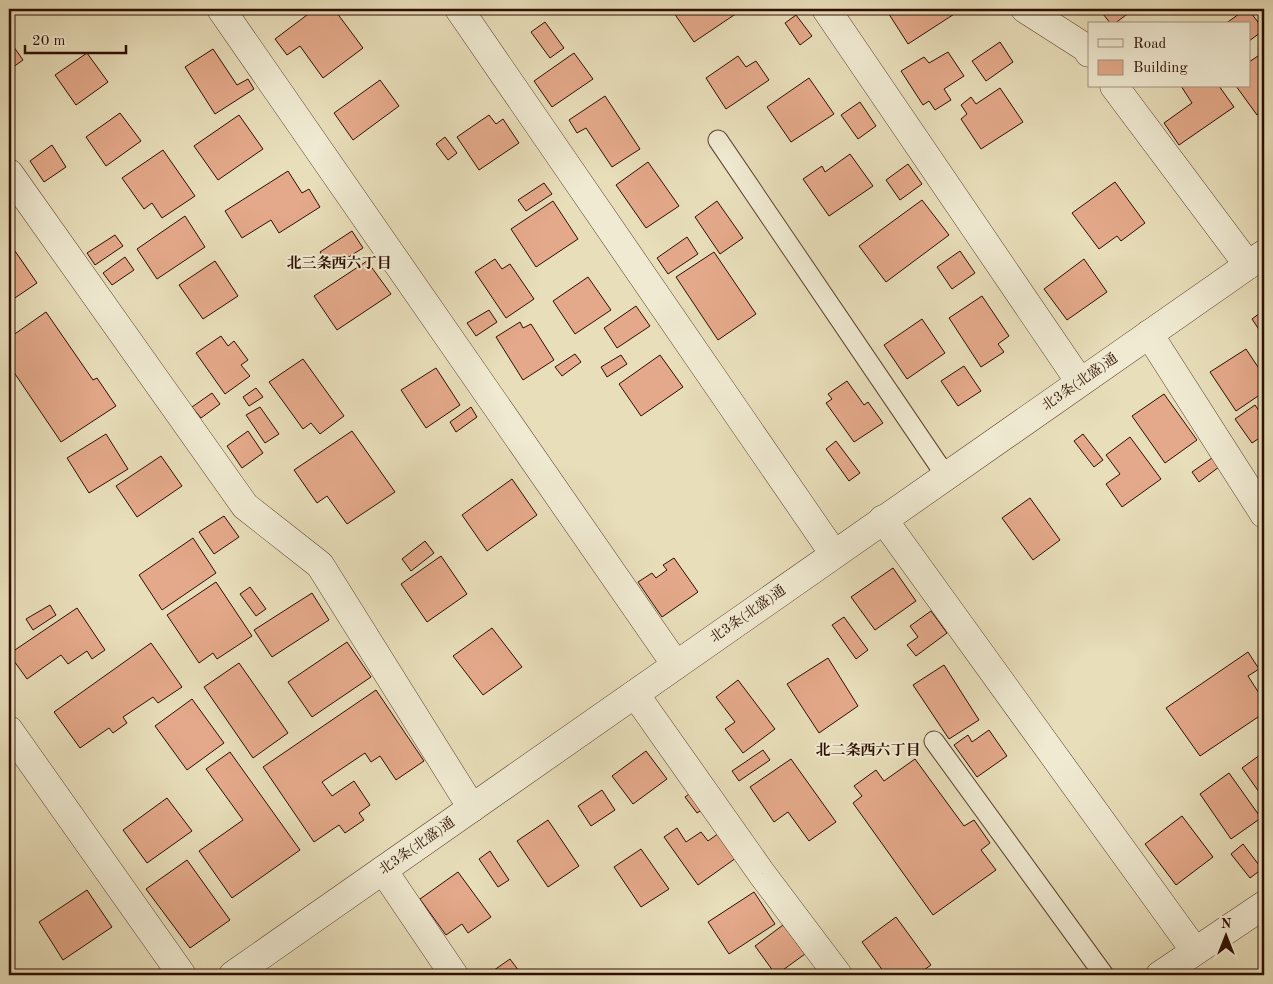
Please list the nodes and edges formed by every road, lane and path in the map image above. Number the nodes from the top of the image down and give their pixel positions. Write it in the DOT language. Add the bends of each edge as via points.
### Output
graph roads {
  1 [pos="221,9"];
  2 [pos="459,9"];
  3 [pos="826,9"];
  4 [pos="1025,9"];
  5 [pos="1088,51"];
  6 [pos="1116,88"];
  7 [pos="718,140"];
  8 [pos="9,173"];
  9 [pos="1256,259"];
  10 [pos="1149,334"];
  11 [pos="1080,382"];
  12 [pos="946,476"];
  13 [pos="1264,514"];
  14 [pos="884,519"];
  15 [pos="834,554"];
  16 [pos="676,666"];
  17 [pos="635,694"];
  18 [pos="9,730"];
  19 [pos="934,741"];
  20 [pos="472,808"];
  21 [pos="383,870"];
  22 [pos="1264,905"];
  23 [pos="1195,951"];
  24 [pos="182,975"];
  25 [pos="233,975"];
  26 [pos="454,975"];
  27 [pos="838,975"];
  28 [pos="1104,975"];
  29 [pos="1160,975"];
  1 -- 16 [label="street"];
  2 -- 15 [label="street"];
  3 -- 11 [label="street"];
  4 -- 5 [label="street"];
  6 -- 9 [label="street"];
  7 -- 12 [label="lane"];
  8 -- 20 [label="street" via="245,506 320,566"];
  9 -- 10 [label="street, 北3条(北盛)通"];
  10 -- 11 [label="street, 北3条(北盛)通"];
  10 -- 13 [label="street"];
  11 -- 12 [label="street, 北3条(北盛)通"];
  12 -- 14 [label="street, 北3条(北盛)通"];
  14 -- 15 [label="street, 北3条(北盛)通"];
  14 -- 23 [label="street"];
  15 -- 16 [label="street, 北3条(北盛)通"];
  16 -- 17 [label="street, 北3条(北盛)通"];
  17 -- 20 [label="street, 北3条(北盛)通"];
  17 -- 27 [label="street"];
  18 -- 24 [label="street"];
  19 -- 28 [label="lane"];
  20 -- 21 [label="street, 北3条(北盛)通"];
  21 -- 25 [label="street, 北3条(北盛)通"];
  21 -- 26 [label="street"];
  22 -- 23 [label="street"];
  23 -- 29 [label="street"];
}
